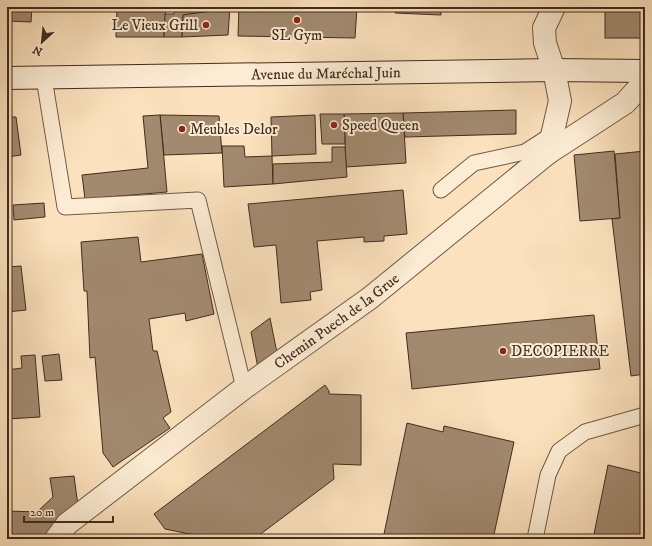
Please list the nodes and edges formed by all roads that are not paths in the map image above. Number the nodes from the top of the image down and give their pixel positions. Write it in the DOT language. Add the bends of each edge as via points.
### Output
graph roads {
  1 [pos="554,7"];
  2 [pos="554,70"];
  3 [pos="645,71"];
  4 [pos="7,78"];
  5 [pos="44,78"];
  6 [pos="645,81"];
  7 [pos="550,143"];
  8 [pos="441,190"];
  9 [pos="244,388"];
  10 [pos="645,415"];
  11 [pos="56,539"];
  12 [pos="535,539"];
  1 -- 2 [label="street" via="544,28 545,43"];
  2 -- 3 [label="street, Avenue du Maréchal Juin"];
  2 -- 5 [label="street, Avenue du Maréchal Juin"];
  2 -- 7 [label="street" via="560,101"];
  4 -- 5 [label="street, Avenue du Maréchal Juin"];
  5 -- 9 [label="lane" via="65,207 198,200"];
  6 -- 7 [label="street, Chemin Puech de la Grue" via="625,103"];
  7 -- 8 [label="lane" via="525,152 474,163"];
  7 -- 9 [label="street, Chemin Puech de la Grue" via="370,298"];
  9 -- 11 [label="street, Chemin Puech de la Grue" via="67,524"];
  10 -- 12 [label="lane" via="585,432 559,451 548,475"];
}
